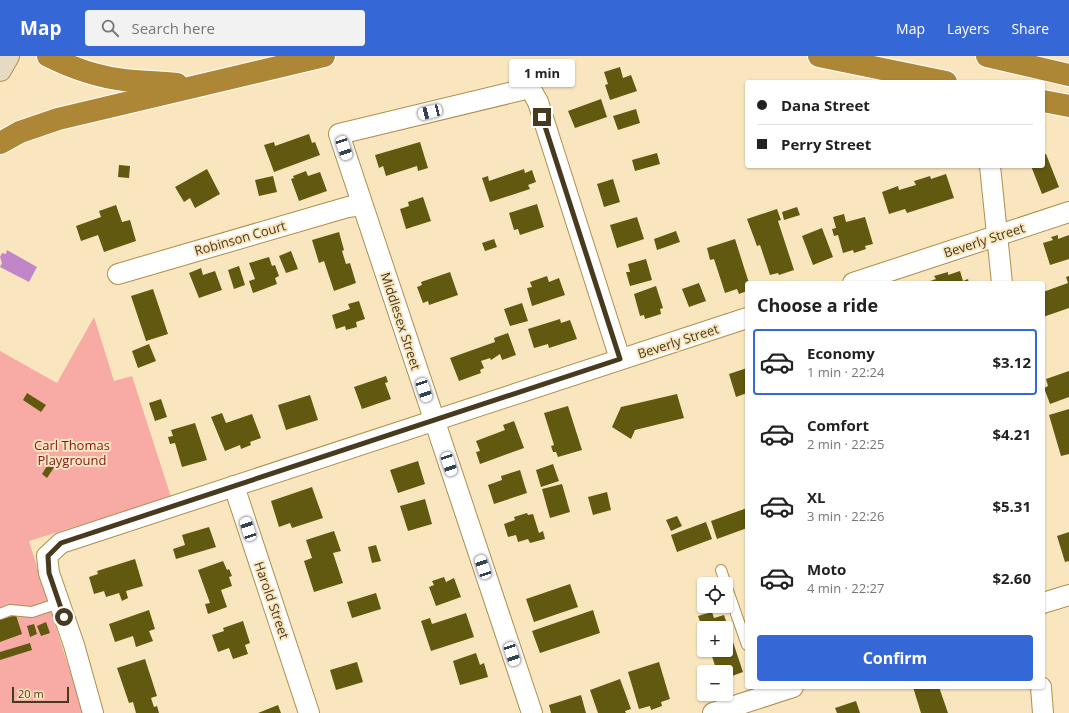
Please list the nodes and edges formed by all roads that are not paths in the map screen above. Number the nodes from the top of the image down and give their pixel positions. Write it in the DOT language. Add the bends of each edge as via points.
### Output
graph roads {
  1 [pos="8,56"];
  2 [pos="48,56"];
  3 [pos="324,56"];
  4 [pos="819,56"];
  5 [pos="987,56"];
  6 [pos="0,70"];
  7 [pos="1069,75"];
  8 [pos="936,80"];
  9 [pos="194,86"];
  10 [pos="1045,101"];
  11 [pos="1069,106"];
  12 [pos="0,143"];
  13 [pos="990,168"];
  14 [pos="362,205"];
  15 [pos="1069,212"];
  16 [pos="997,236"];
  17 [pos="118,274"];
  18 [pos="859,281"];
  19 [pos="1002,281"];
  20 [pos="745,319"];
  21 [pos="620,359"];
  22 [pos="434,420"];
  23 [pos="234,486"];
  24 [pos="721,570"];
  25 [pos="724,577"];
  26 [pos="1069,595"];
  27 [pos="1045,602"];
  28 [pos="59,603"];
  29 [pos="733,604"];
  30 [pos="0,614"];
  31 [pos="745,639"];
  32 [pos="781,689"];
  33 [pos="1041,689"];
  34 [pos="763,692"];
  35 [pos="93,713"];
  36 [pos="309,713"];
  37 [pos="532,713"];
  38 [pos="713,713"];
  39 [pos="1043,713"];
  1 -- 6 [label="main road"];
  2 -- 9 [label="highway" via="93,75"];
  3 -- 9 [label="highway"];
  4 -- 8 [label="highway"];
  5 -- 7 [label="highway"];
  9 -- 12 [label="highway" via="58,119 20,132"];
  10 -- 11 [label="highway"];
  13 -- 16 [label="street"];
  14 -- 17 [label="street, Robinson Court"];
  14 -- 21 [label="street, Middlesex Street" via="339,134 530,88 538,102"];
  14 -- 22 [label="street, Middlesex Street"];
  15 -- 16 [label="street, Beverly Street"];
  16 -- 18 [label="street, Beverly Street"];
  16 -- 19 [label="street"];
  20 -- 21 [label="street, Beverly Street"];
  21 -- 22 [label="street, Beverly Street"];
  22 -- 23 [label="street, Beverly Street"];
  22 -- 37 [label="street, Middlesex Street"];
  23 -- 28 [label="street, Beverly Street" via="61,543 48,556 49,573"];
  23 -- 36 [label="street, Harold Street"];
  24 -- 25 [label="lane"];
  26 -- 27 [label="street"];
  28 -- 30 [label="lane" via="32,612 10,610"];
  28 -- 35 [label="street"];
  29 -- 31 [label="lane"];
  32 -- 34 [label="street"];
  33 -- 39 [label="street"];
  34 -- 38 [label="street"];
}
